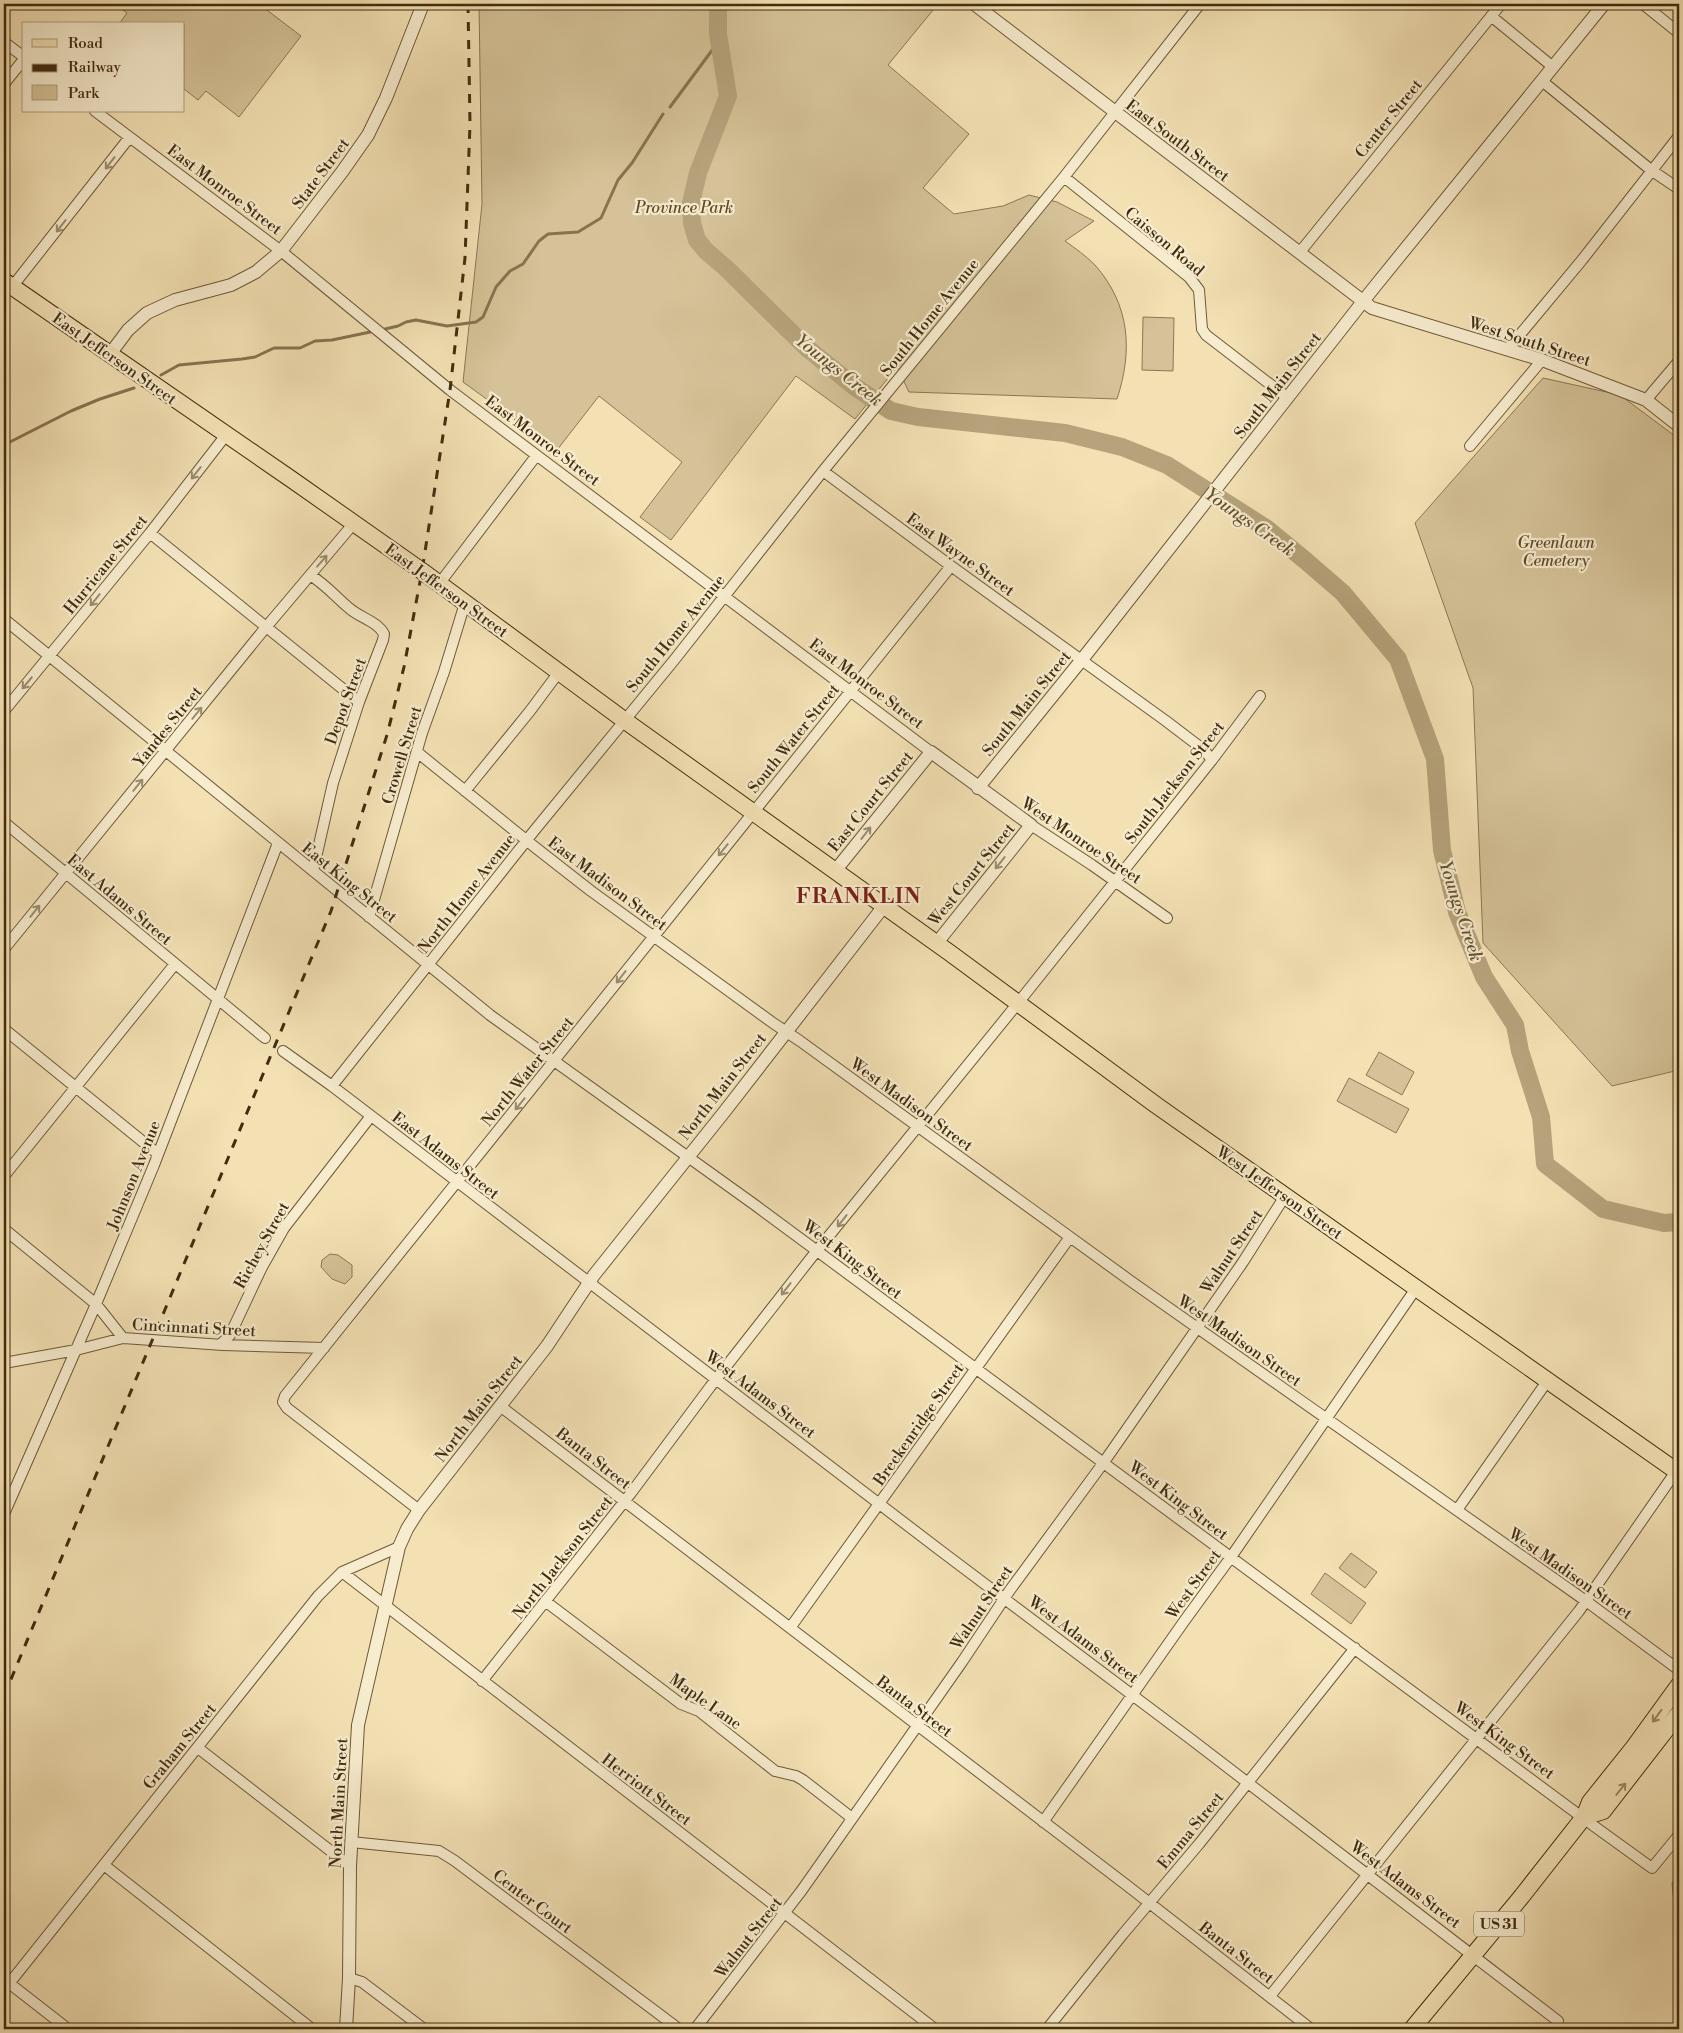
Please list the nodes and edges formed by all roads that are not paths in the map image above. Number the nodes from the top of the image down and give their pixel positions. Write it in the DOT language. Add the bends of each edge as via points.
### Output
graph roads {
  1 [pos="423,4"];
  2 [pos="974,4"];
  3 [pos="1200,4"];
  4 [pos="1501,4"];
  5 [pos="1604,4"];
  6 [pos="1643,4"];
  7 [pos="1491,16"];
  8 [pos="1679,33"];
  9 [pos="4,42"];
  10 [pos="22,56"];
  11 [pos="22,61"];
  12 [pos="1553,67"];
  13 [pos="1542,81"];
  14 [pos="4,84"];
  15 [pos="96,112"];
  16 [pos="1114,112"];
  17 [pos="1679,136"];
  18 [pos="129,138"];
  19 [pos="1651,170"];
  20 [pos="1064,177"];
  21 [pos="1679,189"];
  22 [pos="280,251"];
  23 [pos="1300,252"];
  24 [pos="8,284"];
  25 [pos="1363,302"];
  26 [pos="1508,349"];
  27 [pos="110,354"];
  28 [pos="1542,360"];
  29 [pos="1679,361"];
  30 [pos="1288,398"];
  31 [pos="1646,400"];
  32 [pos="1679,426"];
  33 [pos="226,434"];
  34 [pos="1470,446"];
  35 [pos="536,456"];
  36 [pos="823,471"];
  37 [pos="354,523"];
  38 [pos="150,533"];
  39 [pos="950,566"];
  40 [pos="310,575"];
  41 [pos="440,584"];
  42 [pos="725,596"];
  43 [pos="466,603"];
  44 [pos="4,619"];
  45 [pos="266,627"];
  46 [pos="50,656"];
  47 [pos="1082,660"];
  48 [pos="559,672"];
  49 [pos="851,691"];
  50 [pos="1260,696"];
  51 [pos="359,702"];
  52 [pos="4,711"];
  53 [pos="624,720"];
  54 [pos="166,751"];
  55 [pos="418,752"];
  56 [pos="931,752"];
  57 [pos="1212,760"];
  58 [pos="978,788"];
  59 [pos="465,791"];
  60 [pos="753,812"];
  61 [pos="4,822"];
  62 [pos="1031,825"];
  63 [pos="527,840"];
  64 [pos="278,843"];
  65 [pos="312,871"];
  66 [pos="835,871"];
  67 [pos="66,873"];
  68 [pos="1114,881"];
  69 [pos="884,906"];
  70 [pos="369,917"];
  71 [pos="1167,918"];
  72 [pos="653,936"];
  73 [pos="936,944"];
  74 [pos="4,949"];
  75 [pos="175,964"];
  76 [pos="428,965"];
  77 [pos="218,1000"];
  78 [pos="1018,1004"];
  79 [pos="4,1029"];
  80 [pos="786,1032"];
  81 [pos="264,1038"];
  82 [pos="283,1052"];
  83 [pos="554,1062"];
  84 [pos="332,1086"];
  85 [pos="76,1088"];
  86 [pos="370,1116"];
  87 [pos="917,1127"];
  88 [pos="158,1154"];
  89 [pos="687,1156"];
  90 [pos="4,1176"];
  91 [pos="457,1182"];
  92 [pos="1284,1196"];
  93 [pos="4,1230"];
  94 [pos="1070,1237"];
  95 [pos="817,1251"];
  96 [pos="590,1283"];
  97 [pos="1417,1287"];
  98 [pos="96,1304"];
  99 [pos="1197,1327"];
  100 [pos="123,1338"];
  101 [pos="220,1345"];
  102 [pos="324,1348"];
  103 [pos="76,1350"];
  104 [pos="4,1363"];
  105 [pos="975,1369"];
  106 [pos="716,1379"];
  107 [pos="1548,1380"];
  108 [pos="500,1406"];
  109 [pos="1327,1419"];
  110 [pos="1104,1462"];
  111 [pos="1678,1470"];
  112 [pos="625,1501"];
  113 [pos="880,1503"];
  114 [pos="419,1510"];
  115 [pos="1457,1510"];
  116 [pos="4,1512"];
  117 [pos="399,1547"];
  118 [pos="1231,1557"];
  119 [pos="342,1572"];
  120 [pos="1004,1598"];
  121 [pos="1586,1601"];
  122 [pos="545,1602"];
  123 [pos="384,1606"];
  124 [pos="790,1628"];
  125 [pos="1355,1648"];
  126 [pos="1679,1670"];
  127 [pos="482,1681"];
  128 [pos="1679,1685"];
  129 [pos="1133,1695"];
  130 [pos="1679,1713"];
  131 [pos="917,1726"];
  132 [pos="1478,1738"];
  133 [pos="198,1748"];
  134 [pos="1248,1783"];
  135 [pos="1584,1817"];
  136 [pos="852,1818"];
  137 [pos="1043,1822"];
  138 [pos="1679,1835"];
  139 [pos="351,1842"];
  140 [pos="104,1864"];
  141 [pos="350,1866"];
  142 [pos="1368,1874"];
  143 [pos="1150,1904"];
  144 [pos="785,1914"];
  145 [pos="1474,1955"];
  146 [pos="349,1978"];
  147 [pos="7,1986"];
  148 [pos="1270,1996"];
  149 [pos="1558,2021"];
  150 [pos="68,2029"];
  151 [pos="312,2029"];
  152 [pos="346,2029"];
  153 [pos="424,2029"];
  154 [pos="680,2029"];
  155 [pos="695,2029"];
  156 [pos="935,2029"];
  157 [pos="1047,2029"];
  158 [pos="1311,2029"];
  159 [pos="1412,2029"];
  1 -- 22 [label="street, State Street" via="368,135"];
  2 -- 16 [label="street, East South Street"];
  3 -- 16 [label="street, South Home Avenue"];
  4 -- 7 [label="street, Center Street"];
  5 -- 12 [label="street, South Main Street"];
  6 -- 8 [label="street"];
  7 -- 12 [label="street"];
  7 -- 23 [label="street, Center Street"];
  9 -- 10 [label="street"];
  11 -- 14 [label="street"];
  12 -- 13 [label="street, South Main Street"];
  13 -- 19 [label="street"];
  13 -- 25 [label="street, South Main Street"];
  15 -- 18 [label="street, East Monroe Street"];
  16 -- 20 [label="street, South Home Avenue"];
  16 -- 23 [label="street, East South Street"];
  17 -- 19 [label="street"];
  18 -- 22 [label="street, East Monroe Street"];
  18 -- 24 [label="street, one-way"];
  19 -- 21 [label="street"];
  19 -- 26 [label="street"];
  20 -- 30 [label="street, Caisson Road" via="1190,277 1198,290 1202,329 1206,335"];
  20 -- 36 [label="street, South Home Avenue"];
  22 -- 27 [label="street, State Street" via="256,272 237,282 175,300 148,313 128,330"];
  22 -- 35 [label="street, East Monroe Street"];
  23 -- 25 [label="street, East South Street"];
  24 -- 27 [label="main road, East Jefferson Street"];
  25 -- 26 [label="street, West South Street" via="1378,310"];
  25 -- 30 [label="street, South Main Street"];
  26 -- 28 [label="street, West South Street"];
  27 -- 33 [label="main road, East Jefferson Street"];
  28 -- 31 [label="street, West South Street"];
  28 -- 34 [label="street"];
  29 -- 31 [label="street"];
  30 -- 47 [label="street, South Main Street"];
  31 -- 32 [label="street, West South Street"];
  33 -- 37 [label="main road, East Jefferson Street"];
  33 -- 38 [label="street, Hurricane Street, one-way"];
  35 -- 41 [label="street"];
  35 -- 42 [label="street, East Monroe Street"];
  36 -- 39 [label="street, East Wayne Street"];
  36 -- 42 [label="street, South Home Avenue"];
  40 -- 37 [label="street, Yandes Street, one-way"];
  37 -- 41 [label="main road, East Jefferson Street"];
  38 -- 45 [label="street"];
  38 -- 46 [label="street, Hurricane Street, one-way"];
  39 -- 47 [label="street, East Wayne Street"];
  39 -- 49 [label="street, South Water Street"];
  40 -- 45 [label="street, Yandes Street"];
  40 -- 51 [label="street, Depot Street" via="384,634"];
  41 -- 43 [label="main road, East Jefferson Street"];
  42 -- 49 [label="street, East Monroe Street"];
  42 -- 53 [label="street, South Home Avenue"];
  43 -- 48 [label="main road, East Jefferson Street"];
  43 -- 55 [label="street, Crowell Street"];
  44 -- 46 [label="street, East King Street"];
  45 -- 51 [label="street"];
  54 -- 45 [label="street, Yandes Street, one-way"];
  46 -- 52 [label="street, Hurricane Street, one-way"];
  46 -- 54 [label="street, East King Street"];
  47 -- 57 [label="street, East Wayne Street" via="1204,750"];
  47 -- 58 [label="street, South Main Street"];
  48 -- 53 [label="main road, East Jefferson Street"];
  48 -- 59 [label="street"];
  49 -- 56 [label="street, East Monroe Street"];
  49 -- 60 [label="street, South Water Street"];
  50 -- 57 [label="street, South Jackson Street"];
  51 -- 65 [label="street, Depot Street" via="332,783"];
  53 -- 60 [label="main road, East Jefferson Street"];
  53 -- 63 [label="street, North Home Avenue"];
  54 -- 64 [label="street, East King Street"];
  67 -- 54 [label="street, Yandes Street, one-way"];
  55 -- 59 [label="street, East Madison Street"];
  55 -- 70 [label="street, Crowell Street"];
  56 -- 58 [label="street, East Monroe Street"];
  66 -- 56 [label="street, East Court Street, one-way"];
  57 -- 68 [label="street, South Jackson Street"];
  58 -- 62 [label="street, West Monroe Street"];
  59 -- 63 [label="street, East Madison Street"];
  60 -- 66 [label="main road, East Jefferson Street"];
  60 -- 72 [label="street, North Water Street, one-way"];
  61 -- 67 [label="street, East Adams Street"];
  62 -- 68 [label="street, West Monroe Street"];
  62 -- 73 [label="street, West Court Street, one-way"];
  63 -- 72 [label="street, East Madison Street"];
  63 -- 76 [label="street, North Home Avenue"];
  64 -- 65 [label="street, East King Street"];
  64 -- 77 [label="street, Johnson Avenue"];
  65 -- 70 [label="street, East King Street"];
  66 -- 69 [label="main road, East Jefferson Street"];
  74 -- 67 [label="street, Yandes Street, one-way"];
  67 -- 75 [label="street, East Adams Street"];
  68 -- 71 [label="street, West Monroe Street"];
  68 -- 78 [label="street, South Jackson Street"];
  69 -- 73 [label="main road, West Jefferson Street"];
  69 -- 80 [label="street, North Main Street"];
  70 -- 76 [label="street, East King Street"];
  72 -- 80 [label="street, East Madison Street"];
  72 -- 83 [label="street, North Water Street, one-way"];
  73 -- 78 [label="main road, West Jefferson Street"];
  75 -- 77 [label="street, East Adams Street"];
  75 -- 85 [label="street"];
  76 -- 83 [label="street, East King Street"];
  76 -- 84 [label="street, North Home Avenue"];
  77 -- 81 [label="street, East Adams Street"];
  77 -- 88 [label="street, Johnson Avenue"];
  78 -- 87 [label="street, North Jackson Street"];
  78 -- 92 [label="main road, West Jefferson Street"];
  79 -- 85 [label="street"];
  80 -- 87 [label="street, West Madison Street"];
  80 -- 89 [label="street, North Main Street"];
  82 -- 84 [label="street, East Adams Street"];
  83 -- 89 [label="street, East King Street"];
  83 -- 91 [label="street, North Water Street, one-way"];
  84 -- 86 [label="street, East Adams Street"];
  85 -- 88 [label="street"];
  85 -- 90 [label="street"];
  86 -- 91 [label="street, East Adams Street"];
  86 -- 101 [label="street, Richey Street" via="284,1228 262,1266 230,1335"];
  87 -- 94 [label="street, West Madison Street"];
  87 -- 95 [label="street, North Jackson Street, one-way"];
  88 -- 98 [label="street, Johnson Avenue"];
  89 -- 95 [label="street, West King Street"];
  89 -- 96 [label="street, North Main Street"];
  91 -- 96 [label="street, East Adams Street"];
  91 -- 102 [label="street, North Water Street"];
  92 -- 97 [label="main road, West Jefferson Street"];
  92 -- 99 [label="street, Walnut Street"];
  93 -- 98 [label="street"];
  94 -- 99 [label="street, West Madison Street"];
  94 -- 105 [label="street, Breckenridge Street"];
  95 -- 105 [label="street, West King Street"];
  95 -- 106 [label="street, North Jackson Street, one-way"];
  96 -- 106 [label="street, West Adams Street"];
  96 -- 108 [label="street, North Main Street" via="548,1346"];
  97 -- 107 [label="main road, West Jefferson Street"];
  97 -- 109 [label="street, West Street"];
  98 -- 100 [label="street"];
  98 -- 103 [label="street, Johnson Avenue"];
  99 -- 109 [label="street, West Madison Street"];
  99 -- 110 [label="street, Walnut Street"];
  100 -- 101 [label="street, Cincinnati Street"];
  100 -- 103 [label="street, Cincinnati Street"];
  101 -- 102 [label="street, Cincinnati Street"];
  102 -- 114 [label="street, North Water Street" via="285,1396 284,1405"];
  103 -- 104 [label="street, Cincinnati Street"];
  103 -- 116 [label="street, Johnson Avenue"];
  105 -- 110 [label="street, West King Street"];
  105 -- 113 [label="street, Breckenridge Street"];
  106 -- 112 [label="street, North Jackson Street"];
  106 -- 113 [label="street, West Adams Street"];
  107 -- 111 [label="main road, West Jefferson Street"];
  107 -- 115 [label="street"];
  108 -- 112 [label="street, Banta Street"];
  108 -- 114 [label="street, North Main Street"];
  109 -- 115 [label="street, West Madison Street"];
  109 -- 118 [label="street, West Street"];
  110 -- 118 [label="street, West King Street"];
  110 -- 120 [label="street, Walnut Street"];
  111 -- 121 [label="street"];
  112 -- 122 [label="street, North Jackson Street"];
  112 -- 124 [label="street, Banta Street"];
  113 -- 120 [label="street, West Adams Street"];
  113 -- 124 [label="street, Breckenridge Street"];
  114 -- 117 [label="street, North Main Street"];
  115 -- 121 [label="street, West Madison Street"];
  117 -- 119 [label="street, Graham Street"];
  117 -- 123 [label="street, North Main Street"];
  118 -- 125 [label="street, West King Street"];
  118 -- 129 [label="street, West Street"];
  119 -- 123 [label="street, Herriott Street"];
  119 -- 133 [label="street, Graham Street" via="318,1596"];
  120 -- 129 [label="street, West Adams Street"];
  120 -- 131 [label="street, Walnut Street"];
  121 -- 126 [label="street, West Madison Street"];
  121 -- 132 [label="street"];
  122 -- 127 [label="street, North Jackson Street"];
  122 -- 136 [label="street, Maple Lane" via="681,1704 700,1711 769,1766 803,1780"];
  123 -- 127 [label="street, Herriott Street"];
  123 -- 139 [label="street, North Main Street" via="358,1725"];
  124 -- 131 [label="street, Banta Street"];
  125 -- 132 [label="street, West King Street"];
  125 -- 134 [label="street, Emma Street"];
  127 -- 144 [label="street, Herriott Street"];
  128 -- 135 [label="main road, US 31, one-way" via="1590,1802"];
  129 -- 134 [label="street, West Adams Street"];
  129 -- 137 [label="street, West Street"];
  135 -- 130 [label="main road, US 31, one-way" via="1603,1811"];
  131 -- 136 [label="street, Walnut Street"];
  131 -- 137 [label="street, Banta Street"];
  132 -- 135 [label="street, West King Street"];
  132 -- 142 [label="street"];
  133 -- 140 [label="street, Graham Street"];
  133 -- 141 [label="street"];
  134 -- 142 [label="street, West Adams Street"];
  134 -- 143 [label="street, Emma Street"];
  135 -- 138 [label="street, West King Street" via="1652,1868"];
  135 -- 145 [label="main road, US 31"];
  136 -- 144 [label="street, Walnut Street"];
  137 -- 143 [label="street, Banta Street"];
  139 -- 141 [label="street, North Main Street"];
  139 -- 154 [label="street, Center Court" via="439,1851"];
  140 -- 147 [label="street, Graham Street"];
  140 -- 151 [label="street"];
  141 -- 146 [label="street, North Main Street"];
  142 -- 145 [label="street, West Adams Street"];
  142 -- 148 [label="street"];
  143 -- 148 [label="street, Banta Street"];
  143 -- 157 [label="street, Emma Street"];
  144 -- 155 [label="street, Walnut Street"];
  144 -- 156 [label="street, Herriott Street"];
  145 -- 149 [label="street, West Adams Street"];
  145 -- 159 [label="main road, US 31"];
  146 -- 152 [label="street, North Main Street"];
  146 -- 153 [label="street" via="362,1982"];
  147 -- 150 [label="street"];
  148 -- 158 [label="street, Banta Street"];
}
